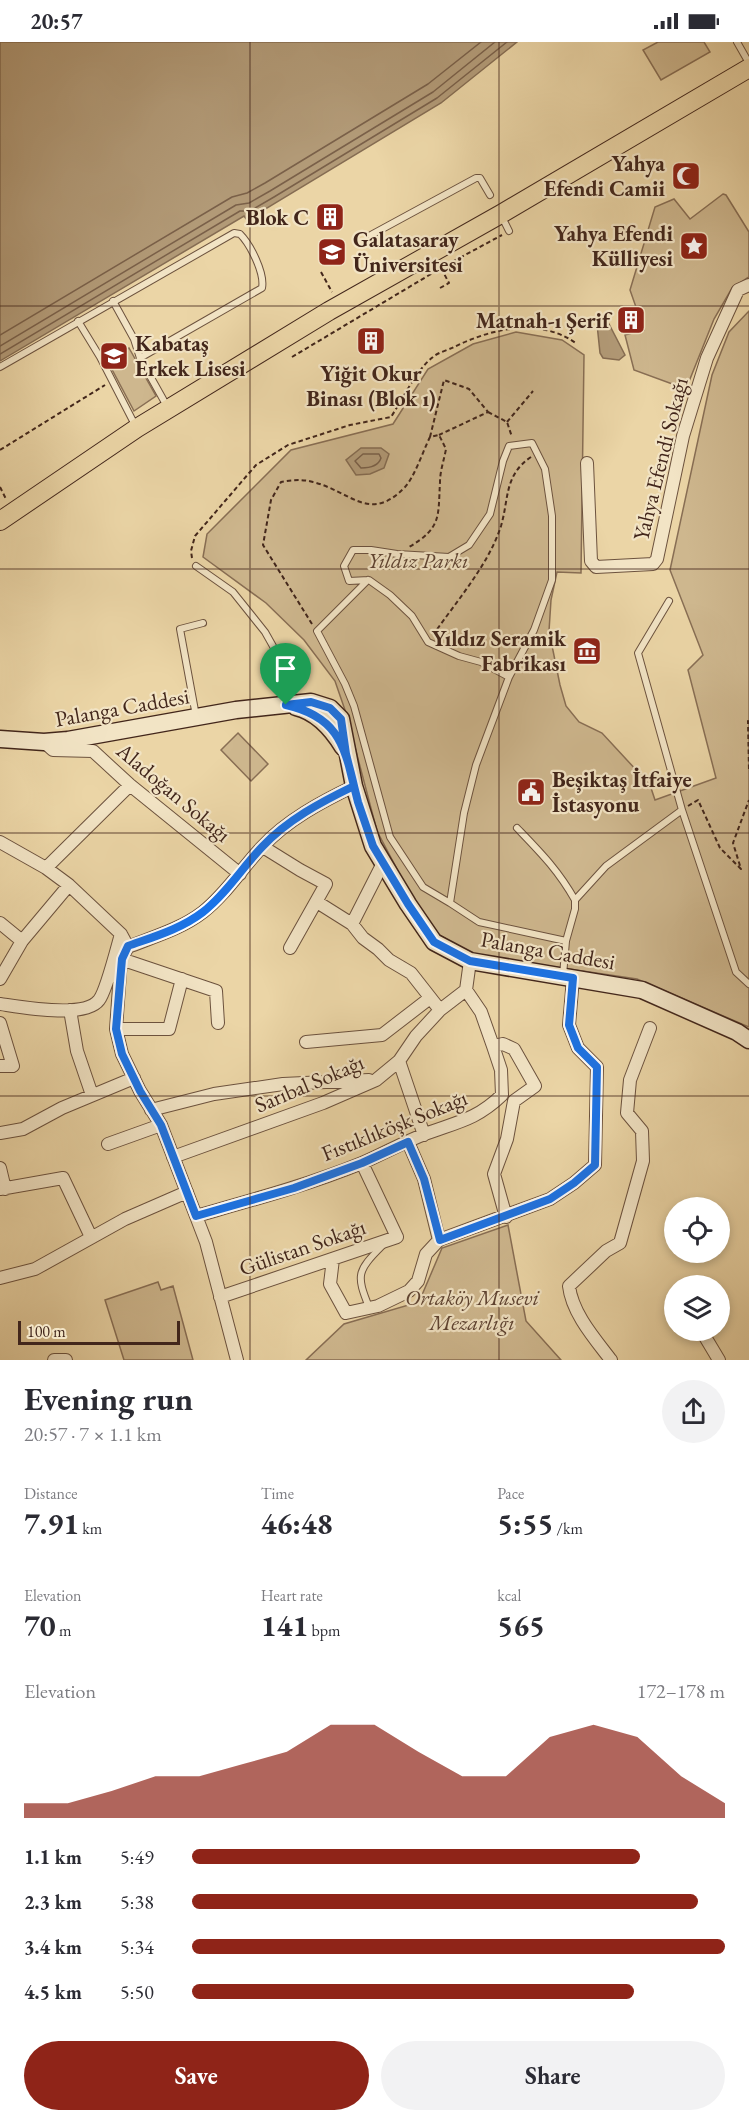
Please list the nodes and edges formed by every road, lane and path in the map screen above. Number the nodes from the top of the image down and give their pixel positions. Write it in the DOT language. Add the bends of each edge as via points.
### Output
graph roads {
  1 [pos="738,42"];
  2 [pos="749,65"];
  3 [pos="490,195"];
  4 [pos="504,220"];
  5 [pos="509,231"];
  6 [pos="371,234"];
  7 [pos="441,268"];
  8 [pos="321,272"];
  9 [pos="749,285"];
  10 [pos="440,288"];
  11 [pos="113,301"];
  12 [pos="340,304"];
  13 [pos="78,321"];
  14 [pos="134,339"];
  15 [pos="577,344"];
  16 [pos="100,357"];
  17 [pos="292,357"];
  18 [pos="140,358"];
  19 [pos="0,367"];
  20 [pos="111,381"];
  21 [pos="533,391"];
  22 [pos="169,408"];
  23 [pos="488,412"];
  24 [pos="507,422"];
  25 [pos="137,428"];
  26 [pos="439,435"];
  27 [pos="430,437"];
  28 [pos="515,446"];
  29 [pos="0,450"];
  30 [pos="537,453"];
  31 [pos="587,463"];
  32 [pos="0,521"];
  33 [pos="397,554"];
  34 [pos="196,566"];
  35 [pos="369,580"];
  36 [pos="669,601"];
  37 [pos="203,623"];
  38 [pos="317,631"];
  39 [pos="428,642"];
  40 [pos="508,677"];
  41 [pos="286,705"];
  42 [pos="196,717"];
  43 [pos="749,722"];
  44 [pos="0,739"];
  45 [pos="45,742"];
  46 [pos="749,770"];
  47 [pos="130,785"];
  48 [pos="354,786"];
  49 [pos="698,800"];
  50 [pos="749,800"];
  51 [pos="682,810"];
  52 [pos="517,828"];
  53 [pos="0,842"];
  54 [pos="262,847"];
  55 [pos="383,863"];
  56 [pos="46,867"];
  57 [pos="240,874"];
  58 [pos="69,885"];
  59 [pos="575,900"];
  60 [pos="316,902"];
  61 [pos="450,903"];
  62 [pos="0,923"];
  63 [pos="352,924"];
  64 [pos="122,934"];
  65 [pos="22,941"];
  66 [pos="566,941"];
  67 [pos="128,946"];
  68 [pos="290,948"];
  69 [pos="122,959"];
  70 [pos="470,961"];
  71 [pos="568,977"];
  72 [pos="0,979"];
  73 [pos="182,979"];
  74 [pos="749,984"];
  75 [pos="466,990"];
  76 [pos="430,998"];
  77 [pos="0,1004"];
  78 [pos="70,1010"];
  79 [pos="440,1010"];
  80 [pos="0,1023"];
  81 [pos="218,1023"];
  82 [pos="650,1028"];
  83 [pos="117,1029"];
  84 [pos="749,1040"];
  85 [pos="306,1042"];
  86 [pos="493,1046"];
  87 [pos="399,1061"];
  88 [pos="0,1066"];
  89 [pos="134,1078"];
  90 [pos="376,1080"];
  91 [pos="92,1095"];
  92 [pos="151,1110"];
  93 [pos="161,1125"];
  94 [pos="0,1133"];
  95 [pos="424,1135"];
  96 [pos="408,1142"];
  97 [pos="108,1144"];
  98 [pos="173,1157"];
  99 [pos="362,1163"];
  100 [pos="0,1168"];
  101 [pos="2,1189"];
  102 [pos="186,1192"];
  103 [pos="196,1216"];
  104 [pos="506,1217"];
  105 [pos="91,1237"];
  106 [pos="392,1238"];
  107 [pos="440,1240"];
  108 [pos="333,1259"];
  109 [pos="0,1278"];
  110 [pos="220,1297"];
  111 [pos="370,1308"];
  112 [pos="708,1341"];
  113 [pos="54,1360"];
  114 [pos="66,1360"];
  115 [pos="237,1360"];
  116 [pos="611,1360"];
  117 [pos="719,1360"];
  1 -- 2 [label="lane"];
  2 -- 12 [label="main road" via="501,214"];
  3 -- 6 [label="lane" via="480,178 476,178"];
  4 -- 5 [label="lane"];
  5 -- 7 [label="path"];
  7 -- 10 [label="path" via="449,283"];
  7 -- 17 [label="path"];
  8 -- 12 [label="path"];
  9 -- 31 [label="street, Yahya Efendi Sokağı" via="738,290 707,357 683,436 653,564 593,566"];
  11 -- 13 [label="lane"];
  11 -- 14 [label="lane"];
  11 -- 18 [label="lane" via="234,233 243,237 257,263 263,277 260,290"];
  12 -- 22 [label="main road"];
  13 -- 16 [label="lane"];
  13 -- 19 [label="lane"];
  14 -- 16 [label="path"];
  14 -- 18 [label="lane"];
  15 -- 34 [label="path" via="566,336 529,327 511,328 467,340 433,357 391,417 350,425 288,445 256,465 195,536 191,550"];
  16 -- 20 [label="lane"];
  18 -- 22 [label="lane"];
  20 -- 25 [label="lane"];
  20 -- 29 [label="path"];
  21 -- 24 [label="path"];
  22 -- 25 [label="main road"];
  23 -- 24 [label="path"];
  23 -- 26 [label="path"];
  23 -- 27 [label="path" via="469,389 444,381"];
  24 -- 28 [label="path"];
  25 -- 32 [label="main road"];
  26 -- 27 [label="path"];
  26 -- 33 [label="path" via="446,449 439,516 425,538"];
  27 -- 38 [label="path" via="406,485 387,502 373,506 315,482 281,482 272,500 263,545"];
  28 -- 30 [label="lane" via="532,443"];
  28 -- 33 [label="lane" via="509,446 503,461 490,514 469,545 449,557"];
  30 -- 39 [label="path" via="523,462 508,485 501,526 482,565"];
  30 -- 40 [label="lane" via="545,469 552,516 552,580 534,630"];
  33 -- 35 [label="lane" via="353,550 344,566 349,581"];
  34 -- 41 [label="lane" via="232,592 265,632 274,648"];
  35 -- 38 [label="lane"];
  35 -- 39 [label="lane" via="412,616"];
  36 -- 51 [label="lane" via="638,653"];
  37 -- 42 [label="lane" via="180,629"];
  38 -- 61 [label="lane" via="354,706 390,837 423,887"];
  39 -- 40 [label="lane"];
  40 -- 61 [label="lane" via="476,765"];
  41 -- 42 [label="main road, Palanga Caddesi"];
  41 -- 48 [label="main road, Palanga Caddesi" via="304,709 335,733 346,754"];
  42 -- 45 [label="main road, Palanga Caddesi"];
  43 -- 46 [label="path"];
  44 -- 45 [label="main road, Palanga Caddesi"];
  45 -- 47 [label="street, Aladoğan Sokağı" via="53,750 93,751"];
  47 -- 56 [label="street"];
  47 -- 57 [label="street, Aladoğan Sokağı"];
  48 -- 54 [label="street" via="289,823"];
  48 -- 55 [label="main road, Palanga Caddesi" via="373,846"];
  49 -- 50 [label="path" via="720,848 741,869 733,843"];
  51 -- 59 [label="lane" via="606,867"];
  51 -- 74 [label="lane" via="736,972"];
  52 -- 59 [label="lane" via="550,862"];
  53 -- 56 [label="street"];
  54 -- 57 [label="street"];
  54 -- 60 [label="street" via="326,884"];
  55 -- 63 [label="street"];
  55 -- 70 [label="main road, Palanga Caddesi" via="434,942"];
  56 -- 58 [label="street"];
  57 -- 67 [label="street" via="203,913"];
  58 -- 64 [label="street"];
  58 -- 65 [label="street"];
  59 -- 66 [label="lane"];
  60 -- 63 [label="street"];
  60 -- 68 [label="street"];
  61 -- 66 [label="lane" via="479,922"];
  62 -- 65 [label="street"];
  63 -- 76 [label="street" via="389,960 411,973"];
  64 -- 67 [label="street"];
  64 -- 78 [label="street" via="100,1000 92,1007"];
  65 -- 72 [label="street"];
  66 -- 71 [label="lane"];
  67 -- 69 [label="street"];
  69 -- 73 [label="street"];
  69 -- 83 [label="street"];
  70 -- 71 [label="main road, Palanga Caddesi"];
  70 -- 75 [label="street"];
  71 -- 84 [label="main road, Palanga Caddesi" via="642,990"];
  71 -- 104 [label="street" via="569,1025 578,1048 597,1067 595,1165 550,1199"];
  73 -- 81 [label="street" via="216,991"];
  73 -- 83 [label="street" via="169,1029"];
  75 -- 79 [label="street, Sarıbal Sokağı"];
  75 -- 86 [label="street, Fıstıklıköşk Sokağı" via="481,1012"];
  76 -- 79 [label="street"];
  76 -- 85 [label="street" via="382,1035"];
  77 -- 78 [label="street"];
  78 -- 91 [label="street" via="77,1052"];
  79 -- 87 [label="street, Sarıbal Sokağı"];
  80 -- 88 [label="street" via="13,1066"];
  82 -- 116 [label="street" via="630,1080 627,1113 642,1131 643,1161 620,1243 569,1286 570,1300"];
  83 -- 89 [label="street" via="122,1054"];
  86 -- 95 [label="street, Fıstıklıköşk Sokağı" via="501,1070 502,1095 488,1109 463,1122"];
  86 -- 104 [label="street" via="502,1044 514,1050 535,1086 514,1101 507,1139 494,1174"];
  87 -- 90 [label="street, Sarıbal Sokağı"];
  87 -- 95 [label="street"];
  89 -- 91 [label="street"];
  89 -- 92 [label="street"];
  90 -- 92 [label="street" via="283,1084 214,1094"];
  90 -- 98 [label="street, Sarıbal Sokağı"];
  91 -- 94 [label="street" via="23,1129"];
  92 -- 93 [label="street"];
  93 -- 97 [label="street"];
  93 -- 98 [label="street"];
  95 -- 96 [label="street, Fıstıklıköşk Sokağı"];
  96 -- 99 [label="street, Fıstıklıköşk Sokağı"];
  96 -- 107 [label="street" via="424,1179"];
  98 -- 102 [label="street"];
  99 -- 103 [label="street, Fıstıklıköşk Sokağı" via="294,1188"];
  99 -- 106 [label="street"];
  100 -- 101 [label="street"];
  101 -- 105 [label="street" via="63,1178"];
  102 -- 103 [label="street"];
  102 -- 105 [label="street"];
  103 -- 110 [label="street"];
  104 -- 107 [label="street"];
  105 -- 109 [label="street" via="35,1269"];
  106 -- 108 [label="street, Gülistan Sokağı"];
  106 -- 111 [label="lane" via="369,1259 360,1275"];
  107 -- 111 [label="street" via="426,1254 418,1281 409,1291"];
  108 -- 110 [label="street, Gülistan Sokağı"];
  108 -- 111 [label="street" via="330,1284 346,1313"];
  110 -- 115 [label="street"];
  112 -- 117 [label="street"];
  113 -- 114 [label="street"];
}
